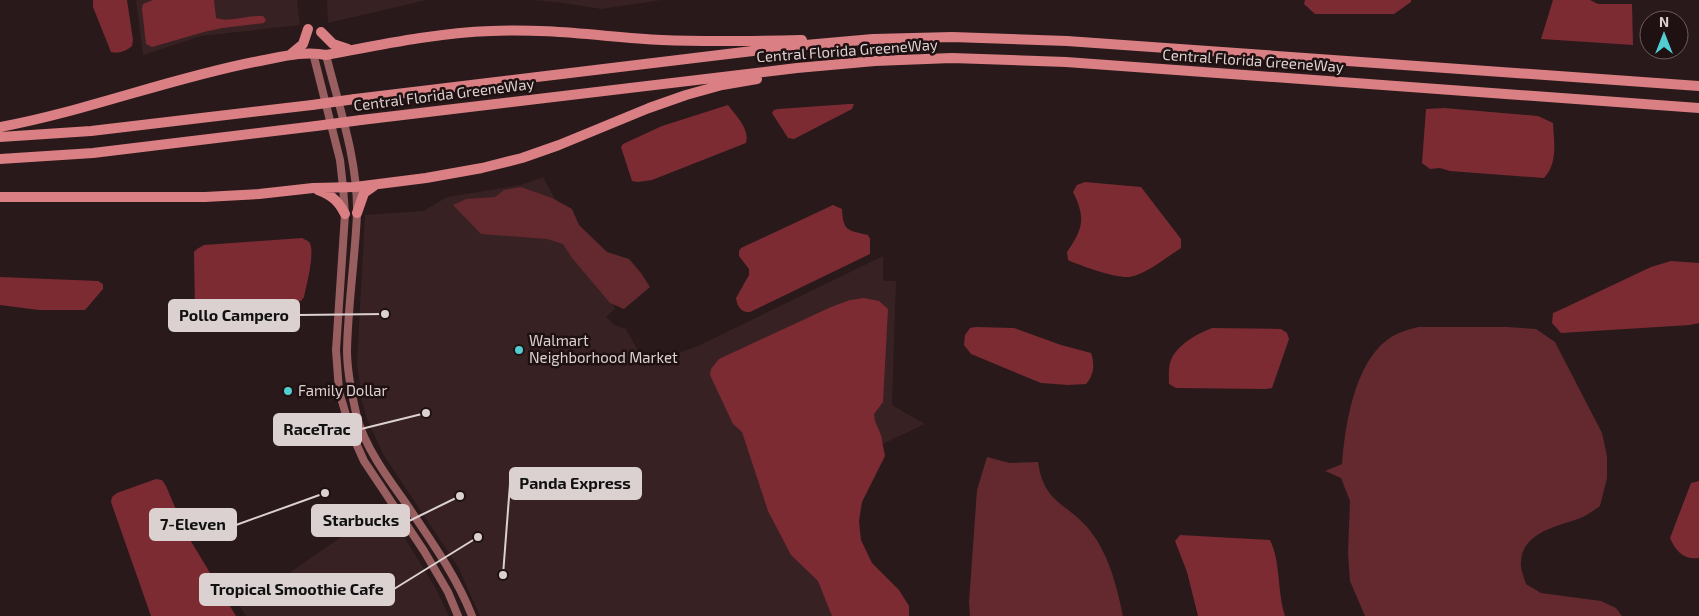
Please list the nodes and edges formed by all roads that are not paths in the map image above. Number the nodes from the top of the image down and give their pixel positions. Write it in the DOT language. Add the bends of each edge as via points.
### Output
graph roads {
  1 [pos="308,30"];
  2 [pos="321,32"];
  3 [pos="873,39"];
  4 [pos="351,50"];
  5 [pos="313,53"];
  6 [pos="286,56"];
  7 [pos="326,56"];
  8 [pos="952,58"];
  9 [pos="1699,86"];
  10 [pos="1699,108"];
  11 [pos="0,127"];
  12 [pos="0,137"];
  13 [pos="32,157"];
  14 [pos="0,159"];
  15 [pos="0,162"];
  16 [pos="374,186"];
  17 [pos="343,187"];
  18 [pos="313,188"];
  19 [pos="355,188"];
  20 [pos="0,197"];
  21 [pos="357,213"];
  22 [pos="345,214"];
  23 [pos="458,616"];
  24 [pos="472,616"];
  1 -- 6 [label="highway" via="303,44"];
  2 -- 4 [label="highway" via="333,44"];
  3 -- 4 [label="highway" via="704,42 491,31"];
  3 -- 9 [label="highway, Central Florida GreeneWay" via="1040,39"];
  3 -- 12 [label="highway, Central Florida GreeneWay, bridge" via="90,131"];
  4 -- 7 [label="highway"];
  5 -- 6 [label="highway"];
  5 -- 7 [label="highway"];
  5 -- 17 [label="main road" via="340,160"];
  6 -- 11 [label="highway" via="214,70 78,109"];
  7 -- 19 [label="main road" via="352,160"];
  8 -- 10 [label="highway, Central Florida GreeneWay" via="1066,62"];
  8 -- 13 [label="highway, Central Florida GreeneWay, bridge" via="796,68 122,150"];
  8 -- 16 [label="highway" via="835,69 722,86 649,108 522,158"];
  13 -- 14 [label="highway, Central Florida GreeneWay"];
  13 -- 15 [label="highway"];
  16 -- 19 [label="highway"];
  16 -- 21 [label="highway" via="364,193"];
  17 -- 18 [label="highway"];
  17 -- 19 [label="highway"];
  17 -- 22 [label="main road"];
  18 -- 20 [label="highway" via="205,197"];
  18 -- 22 [label="highway" via="331,196"];
  19 -- 21 [label="main road"];
  21 -- 24 [label="main road" via="347,351 358,419 374,456 448,569"];
  22 -- 23 [label="main road" via="336,350 339,391 364,461 424,551"];
}
